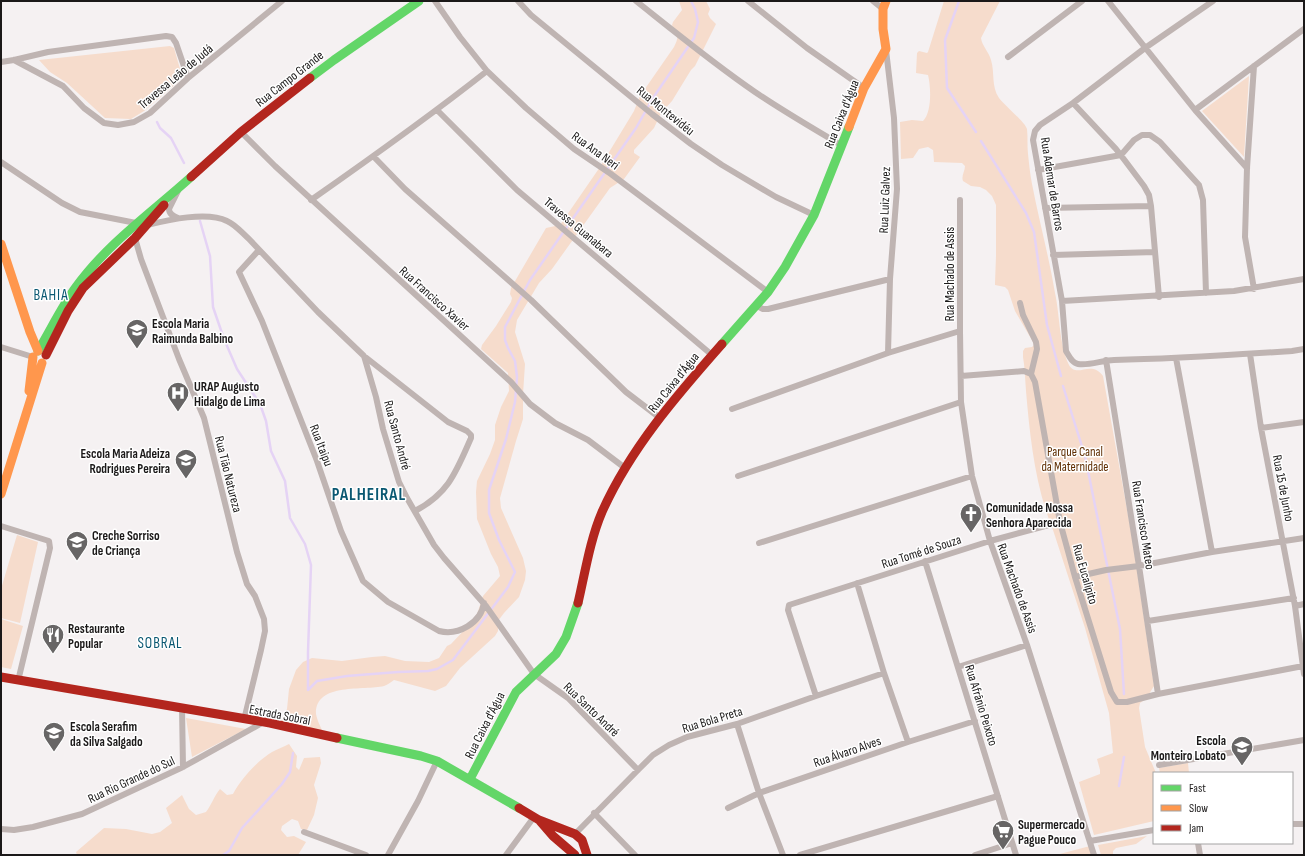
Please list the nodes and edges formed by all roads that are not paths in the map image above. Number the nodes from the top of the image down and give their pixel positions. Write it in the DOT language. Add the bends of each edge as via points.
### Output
graph roads {
  1 [pos="282,1"];
  2 [pos="419,1"];
  3 [pos="435,1"];
  4 [pos="518,1"];
  5 [pos="636,1"];
  6 [pos="748,1"];
  7 [pos="873,1"];
  8 [pos="1082,1"];
  9 [pos="1108,1"];
  10 [pos="1213,1"];
  11 [pos="885,5"];
  12 [pos="1304,28"];
  13 [pos="1145,48"];
  14 [pos="886,49"];
  15 [pos="1008,57"];
  16 [pos="14,60"];
  17 [pos="1,62"];
  18 [pos="1254,66"];
  19 [pos="487,71"];
  20 [pos="188,78"];
  21 [pos="864,88"];
  22 [pos="1073,103"];
  23 [pos="438,110"];
  24 [pos="1195,110"];
  25 [pos="241,132"];
  26 [pos="842,145"];
  27 [pos="1121,155"];
  28 [pos="374,156"];
  29 [pos="1,162"];
  30 [pos="1247,168"];
  31 [pos="1038,170"];
  32 [pos="182,185"];
  33 [pos="312,200"];
  34 [pos="960,200"];
  35 [pos="1151,206"];
  36 [pos="1045,208"];
  37 [pos="814,215"];
  38 [pos="178,218"];
  39 [pos="136,223"];
  40 [pos="146,225"];
  41 [pos="135,238"];
  42 [pos="1,244"];
  43 [pos="259,250"];
  44 [pos="1156,252"];
  45 [pos="1053,255"];
  46 [pos="890,279"];
  47 [pos="1304,279"];
  48 [pos="1254,289"];
  49 [pos="768,292"];
  50 [pos="1206,293"];
  51 [pos="1159,297"];
  52 [pos="1062,301"];
  53 [pos="1020,303"];
  54 [pos="757,306"];
  55 [pos="960,331"];
  56 [pos="1,347"];
  57 [pos="1304,349"];
  58 [pos="888,353"];
  59 [pos="35,354"];
  60 [pos="1250,354"];
  61 [pos="712,355"];
  62 [pos="364,356"];
  63 [pos="1176,358"];
  64 [pos="44,359"];
  65 [pos="1106,360"];
  66 [pos="1031,374"];
  67 [pos="961,376"];
  68 [pos="961,402"];
  69 [pos="732,409"];
  70 [pos="26,414"];
  71 [pos="660,418"];
  72 [pos="1304,423"];
  73 [pos="1261,428"];
  74 [pos="625,468"];
  75 [pos="738,476"];
  76 [pos="972,476"];
  77 [pos="1,494"];
  78 [pos="415,511"];
  79 [pos="1060,522"];
  80 [pos="1,526"];
  81 [pos="1304,538"];
  82 [pos="990,541"];
  83 [pos="1282,542"];
  84 [pos="759,543"];
  85 [pos="1212,552"];
  86 [pos="925,562"];
  87 [pos="1139,566"];
  88 [pos="1075,577"];
  89 [pos="858,583"];
  90 [pos="1294,598"];
  91 [pos="485,604"];
  92 [pos="1304,604"];
  93 [pos="1295,606"];
  94 [pos="1148,621"];
  95 [pos="1027,645"];
  96 [pos="1303,666"];
  97 [pos="958,667"];
  98 [pos="884,673"];
  99 [pos="534,674"];
  100 [pos="1304,674"];
  101 [pos="1,678"];
  102 [pos="18,681"];
  103 [pos="1158,694"];
  104 [pos="816,696"];
  105 [pos="182,708"];
  106 [pos="244,720"];
  107 [pos="975,721"];
  108 [pos="266,723"];
  109 [pos="737,724"];
  110 [pos="1304,740"];
  111 [pos="908,742"];
  112 [pos="437,761"];
  113 [pos="1159,765"];
  114 [pos="182,767"];
  115 [pos="638,770"];
  116 [pos="470,779"];
  117 [pos="759,793"];
  118 [pos="998,796"];
  119 [pos="728,808"];
  120 [pos="594,813"];
  121 [pos="537,818"];
  122 [pos="1293,824"];
  123 [pos="1304,824"];
  124 [pos="561,828"];
  125 [pos="1,829"];
  126 [pos="1153,830"];
  127 [pos="304,832"];
  128 [pos="575,834"];
  129 [pos="553,836"];
  130 [pos="1090,841"];
  131 [pos="1012,843"];
  132 [pos="1198,844"];
  133 [pos="584,845"];
  134 [pos="575,854"];
  135 [pos="366,855"];
  136 [pos="388,855"];
  137 [pos="506,855"];
  138 [pos="587,855"];
  139 [pos="635,855"];
  140 [pos="783,855"];
  141 [pos="800,855"];
  142 [pos="975,855"];
  143 [pos="1016,855"];
  144 [pos="1094,855"];
  145 [pos="1200,855"];
  1 -- 20 [label="street, Travessa Leão de Judá"];
  2 -- 25 [label="street, Rua Campo Grande" via="334,60"];
  3 -- 19 [label="street, Rua Ana Neri"];
  4 -- 37 [label="street, Rua Montevidéu" via="531,15 691,144 776,197"];
  5 -- 26 [label="street" via="754,92"];
  6 -- 21 [label="street" via="807,48"];
  7 -- 11 [label="street"];
  8 -- 15 [label="street"];
  9 -- 13 [label="street"];
  10 -- 13 [label="street, Rua Ademar de Barros"];
  11 -- 14 [label="street" via="883,29"];
  12 -- 18 [label="street"];
  13 -- 22 [label="street, Rua Ademar de Barros"];
  13 -- 24 [label="street"];
  14 -- 21 [label="street, Rua Caixa d'Água"];
  14 -- 46 [label="street, Rua Luiz Galvez" via="897,162"];
  16 -- 17 [label="street"];
  16 -- 20 [label="street" via="48,52 166,36 176,43"];
  16 -- 20 [label="street, Travessa Leão de Judá" via="63,86 84,108 104,123 118,125 134,122 150,113"];
  18 -- 24 [label="street"];
  18 -- 30 [label="street"];
  19 -- 23 [label="street"];
  19 -- 49 [label="street, Rua Ana Neri" via="574,149"];
  21 -- 26 [label="street, Rua Caixa d'Água"];
  22 -- 27 [label="street"];
  22 -- 31 [label="street, Rua Ademar de Barros" via="1035,131 1033,140"];
  23 -- 28 [label="street"];
  23 -- 61 [label="street, Travessa Guanabara" via="517,190"];
  24 -- 30 [label="street"];
  25 -- 32 [label="street, Rua Campo Grande"];
  25 -- 33 [label="street, Rua Francisco Xavier"];
  26 -- 37 [label="street, Rua Caixa d'Água"];
  27 -- 31 [label="street"];
  27 -- 35 [label="street" via="1144,186"];
  27 -- 50 [label="street" via="1134,140 1142,135 1150,135 1160,142 1198,185 1203,200"];
  28 -- 33 [label="street"];
  28 -- 71 [label="street" via="405,189 529,298 626,392"];
  29 -- 39 [label="street" via="62,203 80,212"];
  30 -- 48 [label="street" via="1245,237"];
  31 -- 36 [label="street, Rua Ademar de Barros"];
  32 -- 38 [label="street" via="169,209 172,216"];
  32 -- 39 [label="street, Rua Campo Grande"];
  32 -- 40 [label="street, Rua Campo Grande"];
  33 -- 74 [label="street, Rua Francisco Xavier" via="527,400 555,423 588,440"];
  34 -- 55 [label="street, Rua Machado de Assis"];
  35 -- 36 [label="street"];
  35 -- 44 [label="street"];
  36 -- 45 [label="street, Rua Ademar de Barros"];
  37 -- 49 [label="street, Rua Caixa d'Água"];
  38 -- 40 [label="street, Rua Santo André"];
  38 -- 43 [label="street, Rua Santo André" via="205,216 227,221"];
  39 -- 40 [label="street"];
  39 -- 59 [label="street, Rua Campo Grande" via="78,284"];
  40 -- 41 [label="street, Rua Campo Grande"];
  41 -- 64 [label="street, Rua Campo Grande" via="83,288 68,311"];
  41 -- 106 [label="street, Rua Tião Natureza" via="179,359 204,418 240,563 264,619 265,631"];
  42 -- 59 [label="street"];
  43 -- 62 [label="street, Rua Santo André"];
  43 -- 91 [label="street, Rua Itaipu" via="239,272 262,321 317,461 341,531 363,581 388,602 444,632 450,633 464,628 476,620"];
  44 -- 45 [label="street"];
  44 -- 51 [label="street"];
  45 -- 52 [label="street, Rua Ademar de Barros"];
  46 -- 54 [label="street" via="768,309"];
  46 -- 58 [label="street, Rua Luiz Galvez"];
  47 -- 48 [label="street"];
  48 -- 50 [label="street"];
  49 -- 54 [label="street, Rua Caixa d'Água"];
  50 -- 51 [label="street"];
  51 -- 52 [label="street"];
  52 -- 65 [label="street, Rua Ademar de Barros" via="1066,351 1069,357 1078,364"];
  53 -- 66 [label="street" via="1036,342 1037,349"];
  54 -- 61 [label="street, Rua Caixa d'Água"];
  55 -- 58 [label="street"];
  55 -- 67 [label="street, Rua Machado de Assis"];
  56 -- 59 [label="street"];
  57 -- 60 [label="street"];
  58 -- 69 [label="street"];
  59 -- 64 [label="street" via="42,351"];
  59 -- 70 [label="street, Rua Campo Grande"];
  60 -- 63 [label="street"];
  60 -- 73 [label="street, Rua 15 de Junho"];
  61 -- 71 [label="street, Rua Caixa d'Água"];
  62 -- 78 [label="street, Rua Santo André" via="399,482"];
  62 -- 78 [label="street" via="448,422 471,435 455,474 446,488 432,502"];
  63 -- 65 [label="street"];
  63 -- 85 [label="street"];
  64 -- 70 [label="street, Rua Campo Grande"];
  65 -- 87 [label="street, Rua Francisco Mateo"];
  66 -- 67 [label="street" via="1024,371"];
  66 -- 79 [label="street, Rua Eucalipito" via="1035,382"];
  67 -- 68 [label="street, Rua Machado de Assis"];
  68 -- 75 [label="street"];
  68 -- 76 [label="street, Rua Machado de Assis"];
  70 -- 77 [label="street"];
  71 -- 74 [label="street, Rua Caixa d'Água"];
  72 -- 73 [label="street"];
  73 -- 83 [label="street, Rua 15 de Junho"];
  74 -- 99 [label="street, Rua Caixa d'Água" via="602,512 593,538 576,610 566,637 556,654"];
  76 -- 82 [label="street, Rua Machado de Assis"];
  76 -- 84 [label="street"];
  78 -- 91 [label="street, Rua Santo André" via="434,545"];
  79 -- 82 [label="street, Rua Tomé de Souza"];
  79 -- 88 [label="street, Rua Eucalipito"];
  80 -- 102 [label="street" via="49,541 50,548"];
  81 -- 83 [label="street"];
  82 -- 86 [label="street, Rua Tomé de Souza"];
  82 -- 95 [label="street, Rua Machado de Assis"];
  83 -- 85 [label="street"];
  83 -- 90 [label="street, Rua 15 de Junho"];
  85 -- 87 [label="street"];
  86 -- 89 [label="street, Rua Tomé de Souza"];
  86 -- 97 [label="street, Rua Afrânio Peixoto"];
  87 -- 88 [label="street"];
  87 -- 94 [label="street, Rua Francisco Mateo"];
  88 -- 103 [label="street, Rua Eucalipito" via="1115,700 1120,702"];
  89 -- 98 [label="street"];
  89 -- 104 [label="street, Rua Tomé de Souza" via="789,605 788,610"];
  90 -- 93 [label="street, Rua 15 de Junho"];
  90 -- 94 [label="street"];
  91 -- 99 [label="street, Rua Santo André"];
  92 -- 93 [label="street"];
  93 -- 96 [label="street, Rua 15 de Junho"];
  94 -- 103 [label="street, Rua Francisco Mateo"];
  95 -- 97 [label="street"];
  95 -- 130 [label="street, Rua Machado de Assis"];
  96 -- 100 [label="street, Rua 15 de Junho"];
  96 -- 103 [label="street"];
  97 -- 107 [label="street, Rua Afrânio Peixoto"];
  98 -- 104 [label="street, Rua Bola Preta"];
  98 -- 111 [label="street"];
  99 -- 115 [label="street, Rua Santo André" via="568,698"];
  99 -- 116 [label="street, Rua Caixa d'Água" via="516,692"];
  101 -- 102 [label="street, Estrada Sobral"];
  102 -- 105 [label="street, Estrada Sobral"];
  104 -- 109 [label="street, Rua Bola Preta"];
  105 -- 106 [label="street, Estrada Sobral"];
  105 -- 114 [label="street"];
  106 -- 108 [label="street, Estrada Sobral"];
  107 -- 111 [label="street, Rua Álvaro Alves"];
  107 -- 118 [label="street, Rua Afrânio Peixoto"];
  108 -- 112 [label="street, Estrada Sobral"];
  108 -- 114 [label="street, Rua Rio Grande do Sul"];
  109 -- 115 [label="street, Rua Bola Preta" via="687,737 669,745 653,755"];
  109 -- 117 [label="street"];
  110 -- 113 [label="street"];
  111 -- 117 [label="street, Rua Álvaro Alves"];
  112 -- 116 [label="street, Estrada Sobral"];
  112 -- 136 [label="street"];
  114 -- 125 [label="street, Rua Rio Grande do Sul" via="82,814 33,827"];
  115 -- 120 [label="street, Rua Bola Preta"];
  116 -- 121 [label="street, Estrada Sobral"];
  117 -- 119 [label="street, Rua Álvaro Alves"];
  117 -- 140 [label="street"];
  118 -- 131 [label="street, Rua Afrânio Peixoto"];
  118 -- 141 [label="street"];
  120 -- 128 [label="street, Rua Bola Preta"];
  120 -- 139 [label="street"];
  121 -- 124 [label="street, Estrada Sobral"];
  121 -- 129 [label="street, Estrada Sobral"];
  121 -- 137 [label="street"];
  122 -- 123 [label="street"];
  124 -- 128 [label="street, Estrada Sobral"];
  124 -- 129 [label="street"];
  126 -- 130 [label="street"];
  127 -- 135 [label="street"];
  128 -- 133 [label="street, Estrada Sobral"];
  129 -- 134 [label="street, Estrada Sobral"];
  130 -- 144 [label="street, Rua Machado de Assis"];
  131 -- 142 [label="street"];
  131 -- 143 [label="street, Rua Afrânio Peixoto"];
  132 -- 145 [label="street"];
  133 -- 134 [label="street"];
  133 -- 138 [label="street, Estrada Sobral"];
}
